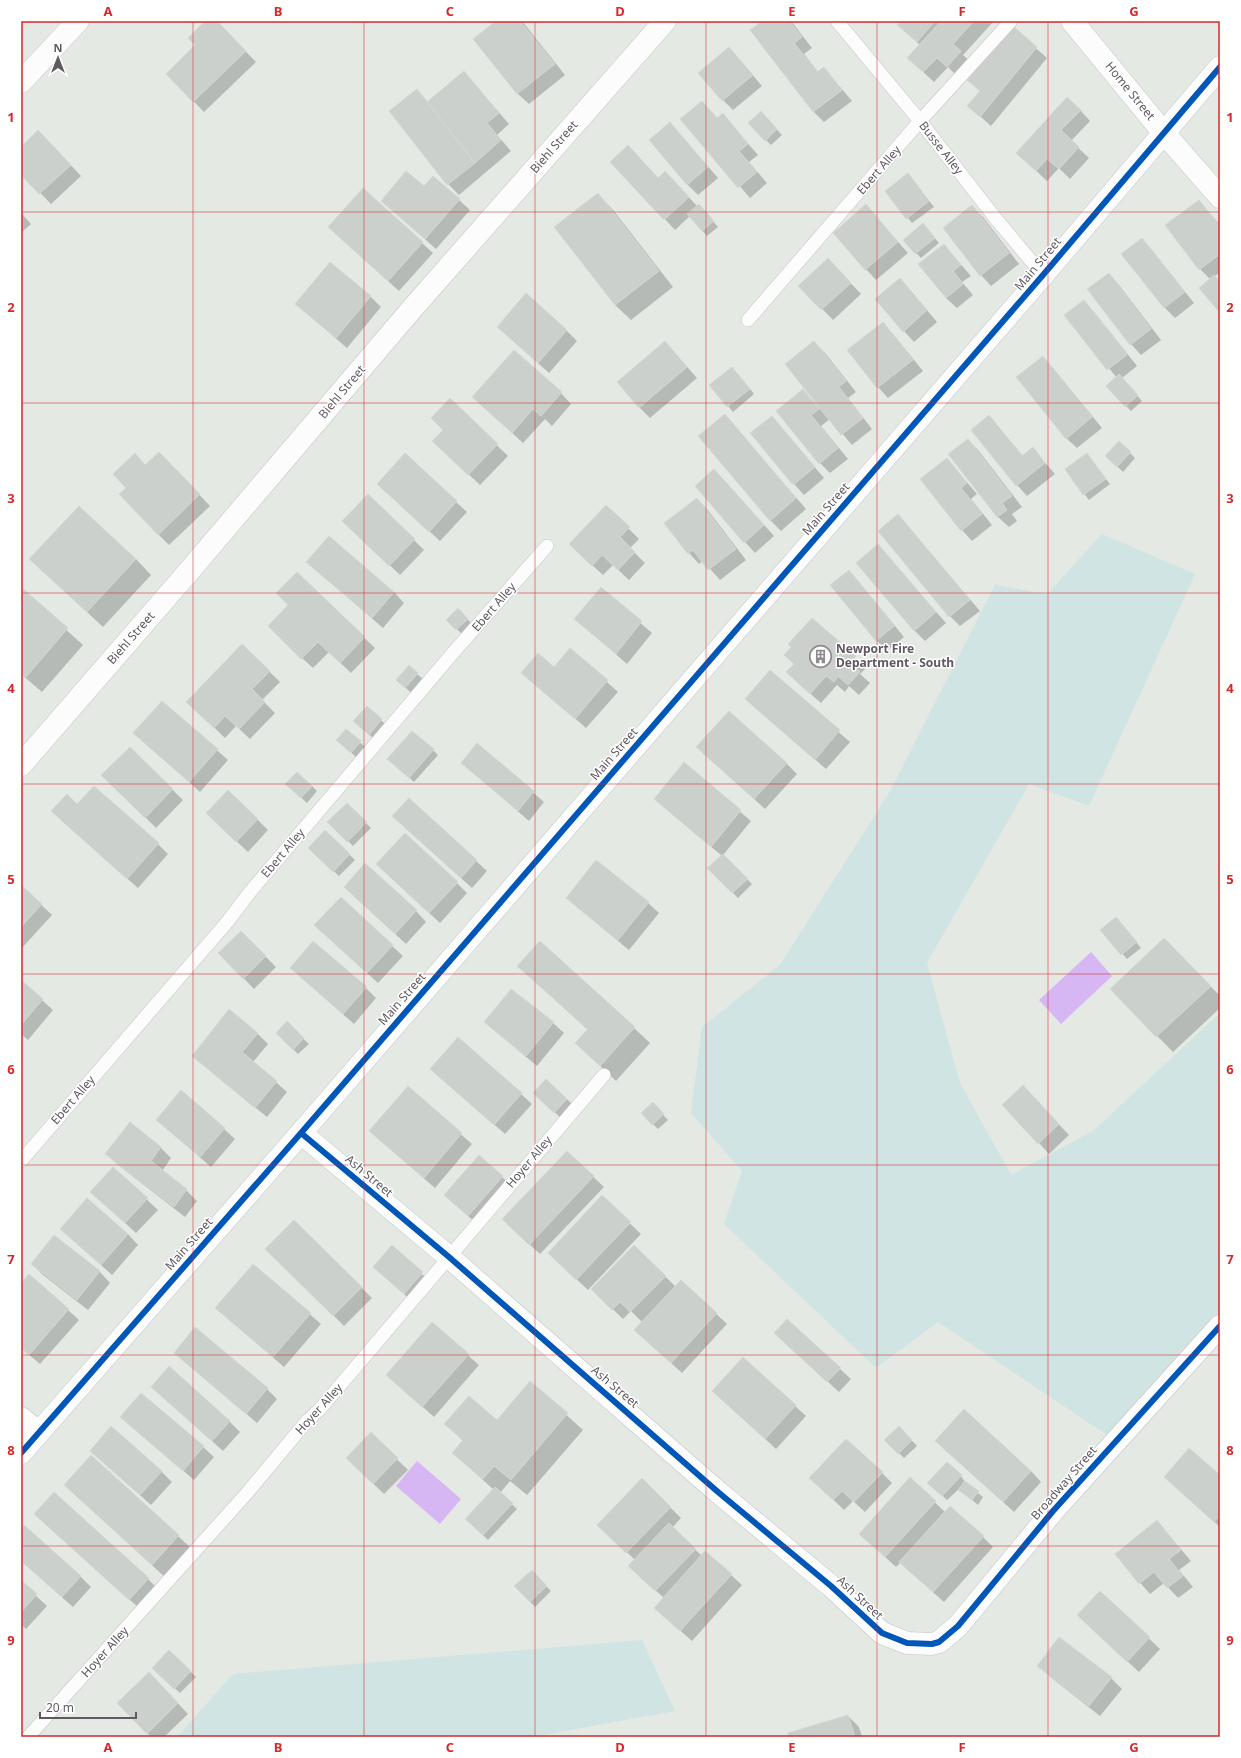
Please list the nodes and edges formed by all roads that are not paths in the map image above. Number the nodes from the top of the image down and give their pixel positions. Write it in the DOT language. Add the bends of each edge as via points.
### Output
graph roads {
  1 [pos="78,21"];
  2 [pos="664,21"];
  3 [pos="836,21"];
  4 [pos="1011,21"];
  5 [pos="1072,21"];
  6 [pos="1220,67"];
  7 [pos="21,82"];
  8 [pos="920,121"];
  9 [pos="1163,132"];
  10 [pos="1220,197"];
  11 [pos="1043,275"];
  12 [pos="748,320"];
  13 [pos="547,546"];
  14 [pos="21,765"];
  15 [pos="604,1075"];
  16 [pos="301,1133"];
  17 [pos="21,1161"];
  18 [pos="449,1257"];
  19 [pos="1220,1326"];
  20 [pos="21,1418"];
  21 [pos="38,1432"];
  22 [pos="21,1453"];
  23 [pos="920,1644"];
  24 [pos="28,1737"];
  1 -- 7 [label="street"];
  2 -- 14 [label="street, Biehl Street" via="411,310"];
  3 -- 8 [label="lane, Busse Alley"];
  4 -- 8 [label="lane, Ebert Alley"];
  5 -- 9 [label="street, Home Street"];
  6 -- 9 [label="street, Main Street"];
  8 -- 11 [label="lane, Busse Alley"];
  8 -- 12 [label="lane, Ebert Alley"];
  9 -- 10 [label="street, Home Street"];
  9 -- 11 [label="street, Main Street"];
  11 -- 16 [label="street, Main Street"];
  13 -- 17 [label="lane, Ebert Alley"];
  15 -- 18 [label="lane, Hoyer Alley"];
  16 -- 18 [label="street, Ash Street"];
  16 -- 21 [label="street, Main Street"];
  18 -- 23 [label="street, Ash Street" via="718,1492 831,1586 882,1633 907,1643"];
  18 -- 24 [label="lane, Hoyer Alley" via="247,1493"];
  19 -- 23 [label="street, Broadway Street" via="1053,1511 958,1626 939,1642"];
  20 -- 21 [label="street"];
  21 -- 22 [label="street, Main Street"];
}
